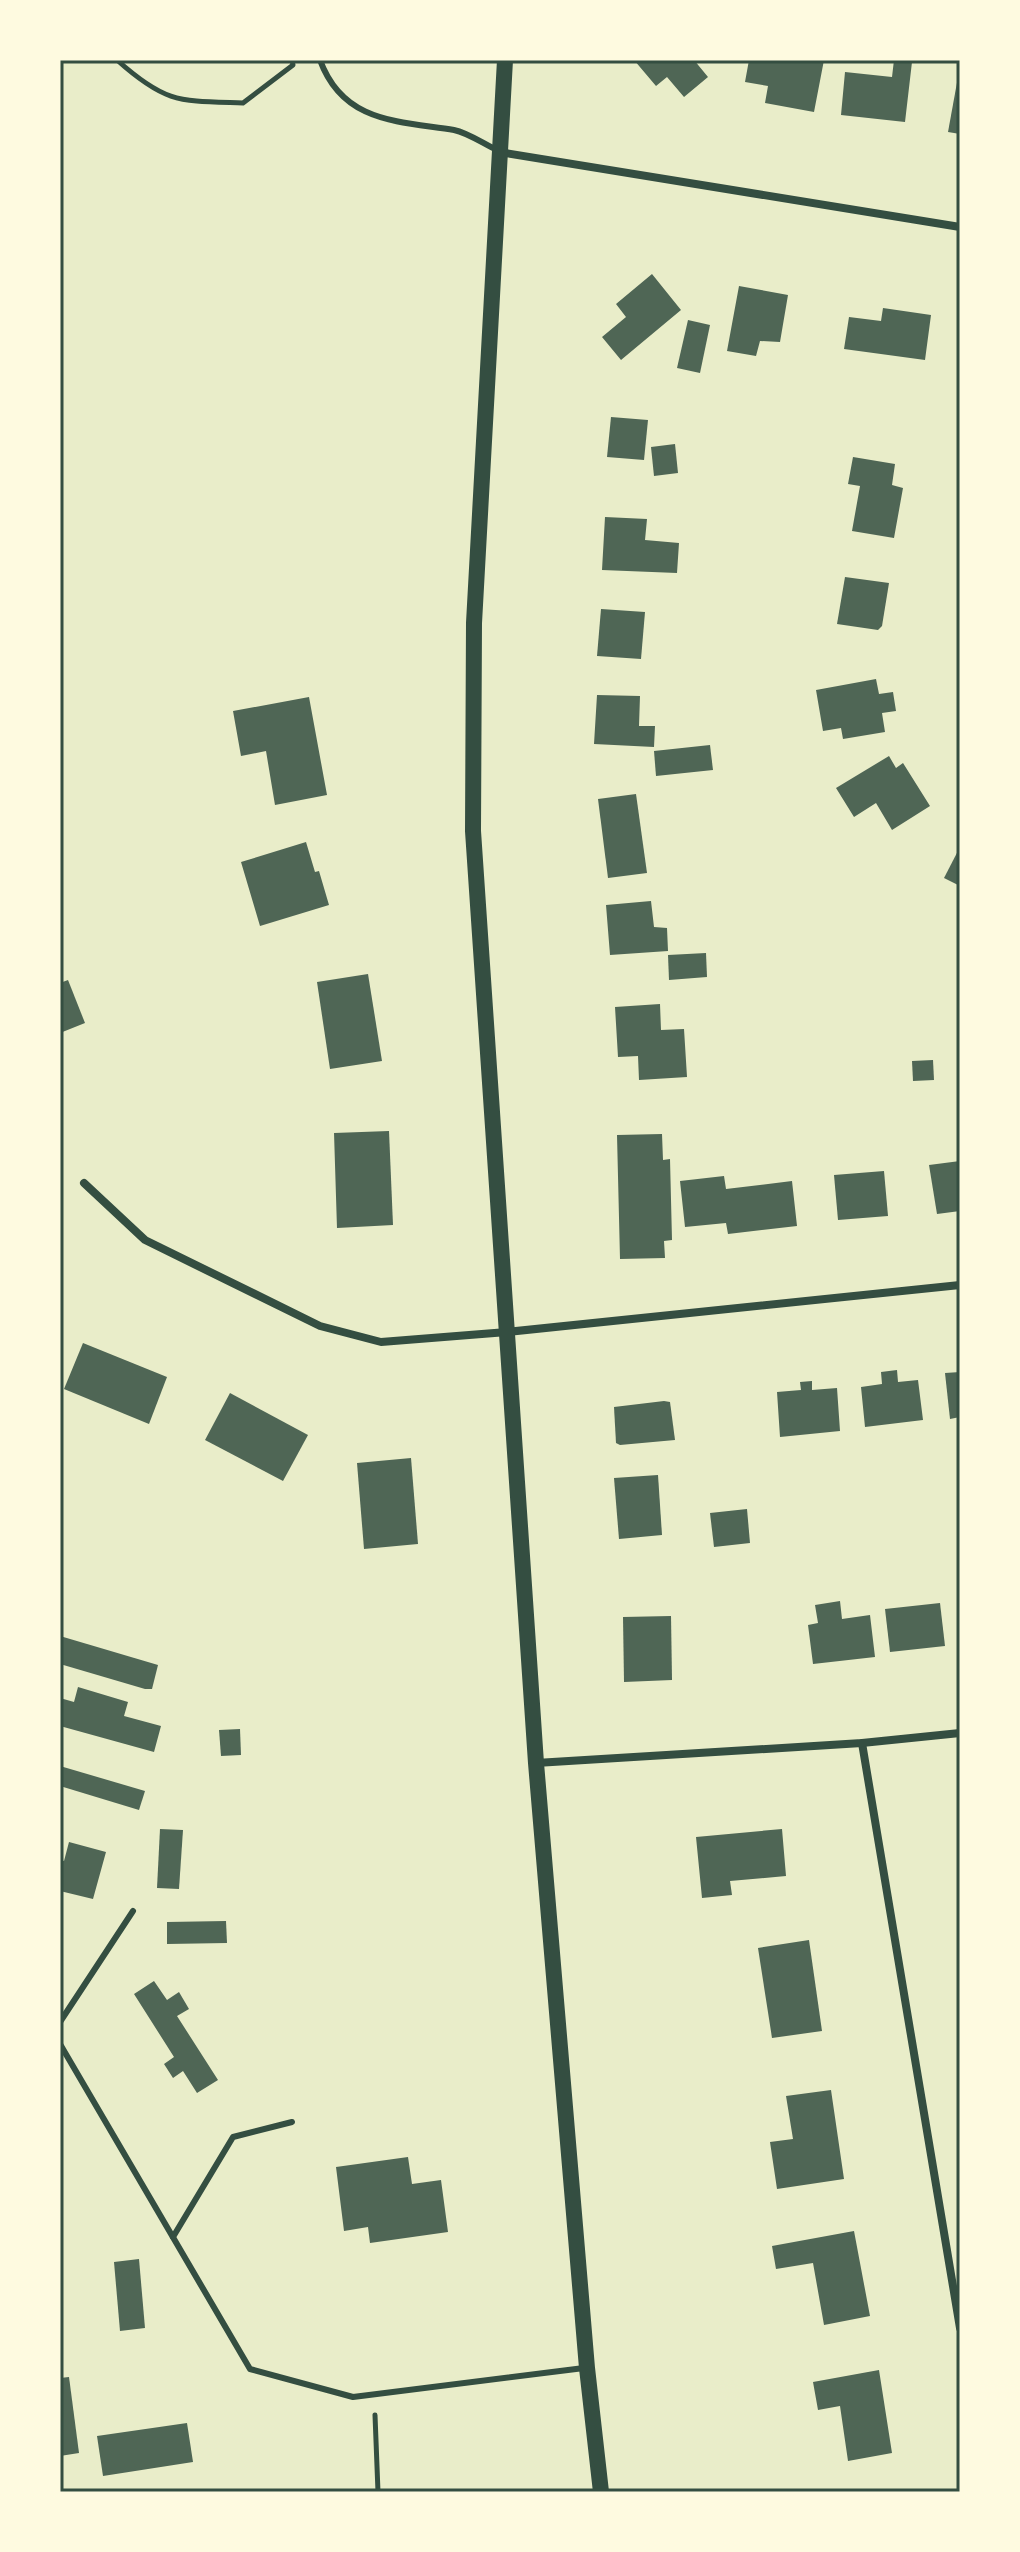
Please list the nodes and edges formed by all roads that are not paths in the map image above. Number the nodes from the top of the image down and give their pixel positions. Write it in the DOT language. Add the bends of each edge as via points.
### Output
graph roads {
  1 [pos="320,60"];
  2 [pos="505,60"];
  3 [pos="499,152"];
  4 [pos="960,227"];
  5 [pos="84,1183"];
  6 [pos="960,1285"];
  7 [pos="507,1332"];
  8 [pos="960,1733"];
  9 [pos="862,1743"];
  10 [pos="536,1763"];
  11 [pos="133,1911"];
  12 [pos="60,2022"];
  13 [pos="60,2044"];
  14 [pos="292,2122"];
  15 [pos="173,2237"];
  16 [pos="960,2328"];
  17 [pos="587,2368"];
  18 [pos="601,2492"];
  1 -- 3 [label="lane" via="327,78 366,114 457,131"];
  2 -- 3 [label="main road"];
  3 -- 4 [label="street"];
  3 -- 7 [label="main road" via="474,623 473,831"];
  5 -- 7 [label="street" via="145,1240 320,1326 381,1342"];
  6 -- 7 [label="street"];
  7 -- 10 [label="main road"];
  8 -- 9 [label="street"];
  9 -- 10 [label="street"];
  9 -- 16 [label="street"];
  10 -- 17 [label="main road"];
  11 -- 12 [label="lane"];
  13 -- 15 [label="lane"];
  14 -- 15 [label="lane" via="233,2137"];
  15 -- 17 [label="lane" via="250,2369 353,2397"];
  17 -- 18 [label="main road"];
}
